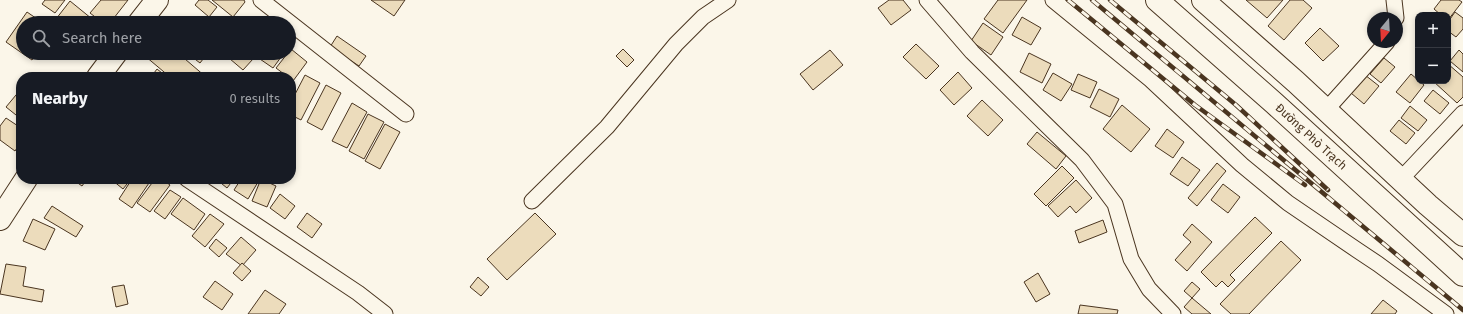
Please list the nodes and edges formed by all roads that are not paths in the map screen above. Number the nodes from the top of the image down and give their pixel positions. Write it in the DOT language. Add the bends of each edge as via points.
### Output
graph roads {
  1 [pos="157,0"];
  2 [pos="262,0"];
  3 [pos="728,0"];
  4 [pos="928,0"];
  5 [pos="1054,0"];
  6 [pos="1157,0"];
  7 [pos="1203,0"];
  8 [pos="1394,0"];
  9 [pos="1395,12"];
  10 [pos="145,16"];
  11 [pos="282,16"];
  12 [pos="296,27"];
  13 [pos="1382,48"];
  14 [pos="111,60"];
  15 [pos="102,72"];
  16 [pos="1296,82"];
  17 [pos="1274,103"];
  18 [pos="1326,110"];
  19 [pos="406,114"];
  20 [pos="1462,118"];
  21 [pos="1401,180"];
  22 [pos="22,184"];
  23 [pos="194,184"];
  24 [pos="532,201"];
  25 [pos="2,209"];
  26 [pos="1463,235"];
  27 [pos="1463,274"];
  28 [pos="385,314"];
  29 [pos="1173,314"];
  30 [pos="1446,314"];
  1 -- 10 [label="main road"];
  2 -- 11 [label="street"];
  3 -- 24 [label="street" via="703,16 676,44 607,127"];
  4 -- 29 [label="street" via="972,52 1082,160 1115,204 1131,258 1149,289"];
  5 -- 30 [label="street" via="1151,80 1242,165 1288,203"];
  6 -- 17 [label="main road, Đường Phò Trạch"];
  7 -- 16 [label="main road"];
  8 -- 9 [label="street"];
  12 -- 19 [label="street"];
  13 -- 18 [label="street"];
  14 -- 15 [label="main road"];
  16 -- 17 [label="main road"];
  16 -- 18 [label="main road"];
  17 -- 27 [label="main road, Đường Phò Trạch"];
  18 -- 21 [label="main road"];
  20 -- 21 [label="street"];
  21 -- 26 [label="main road"];
  22 -- 25 [label="main road"];
  23 -- 28 [label="street" via="358,293"];
}
